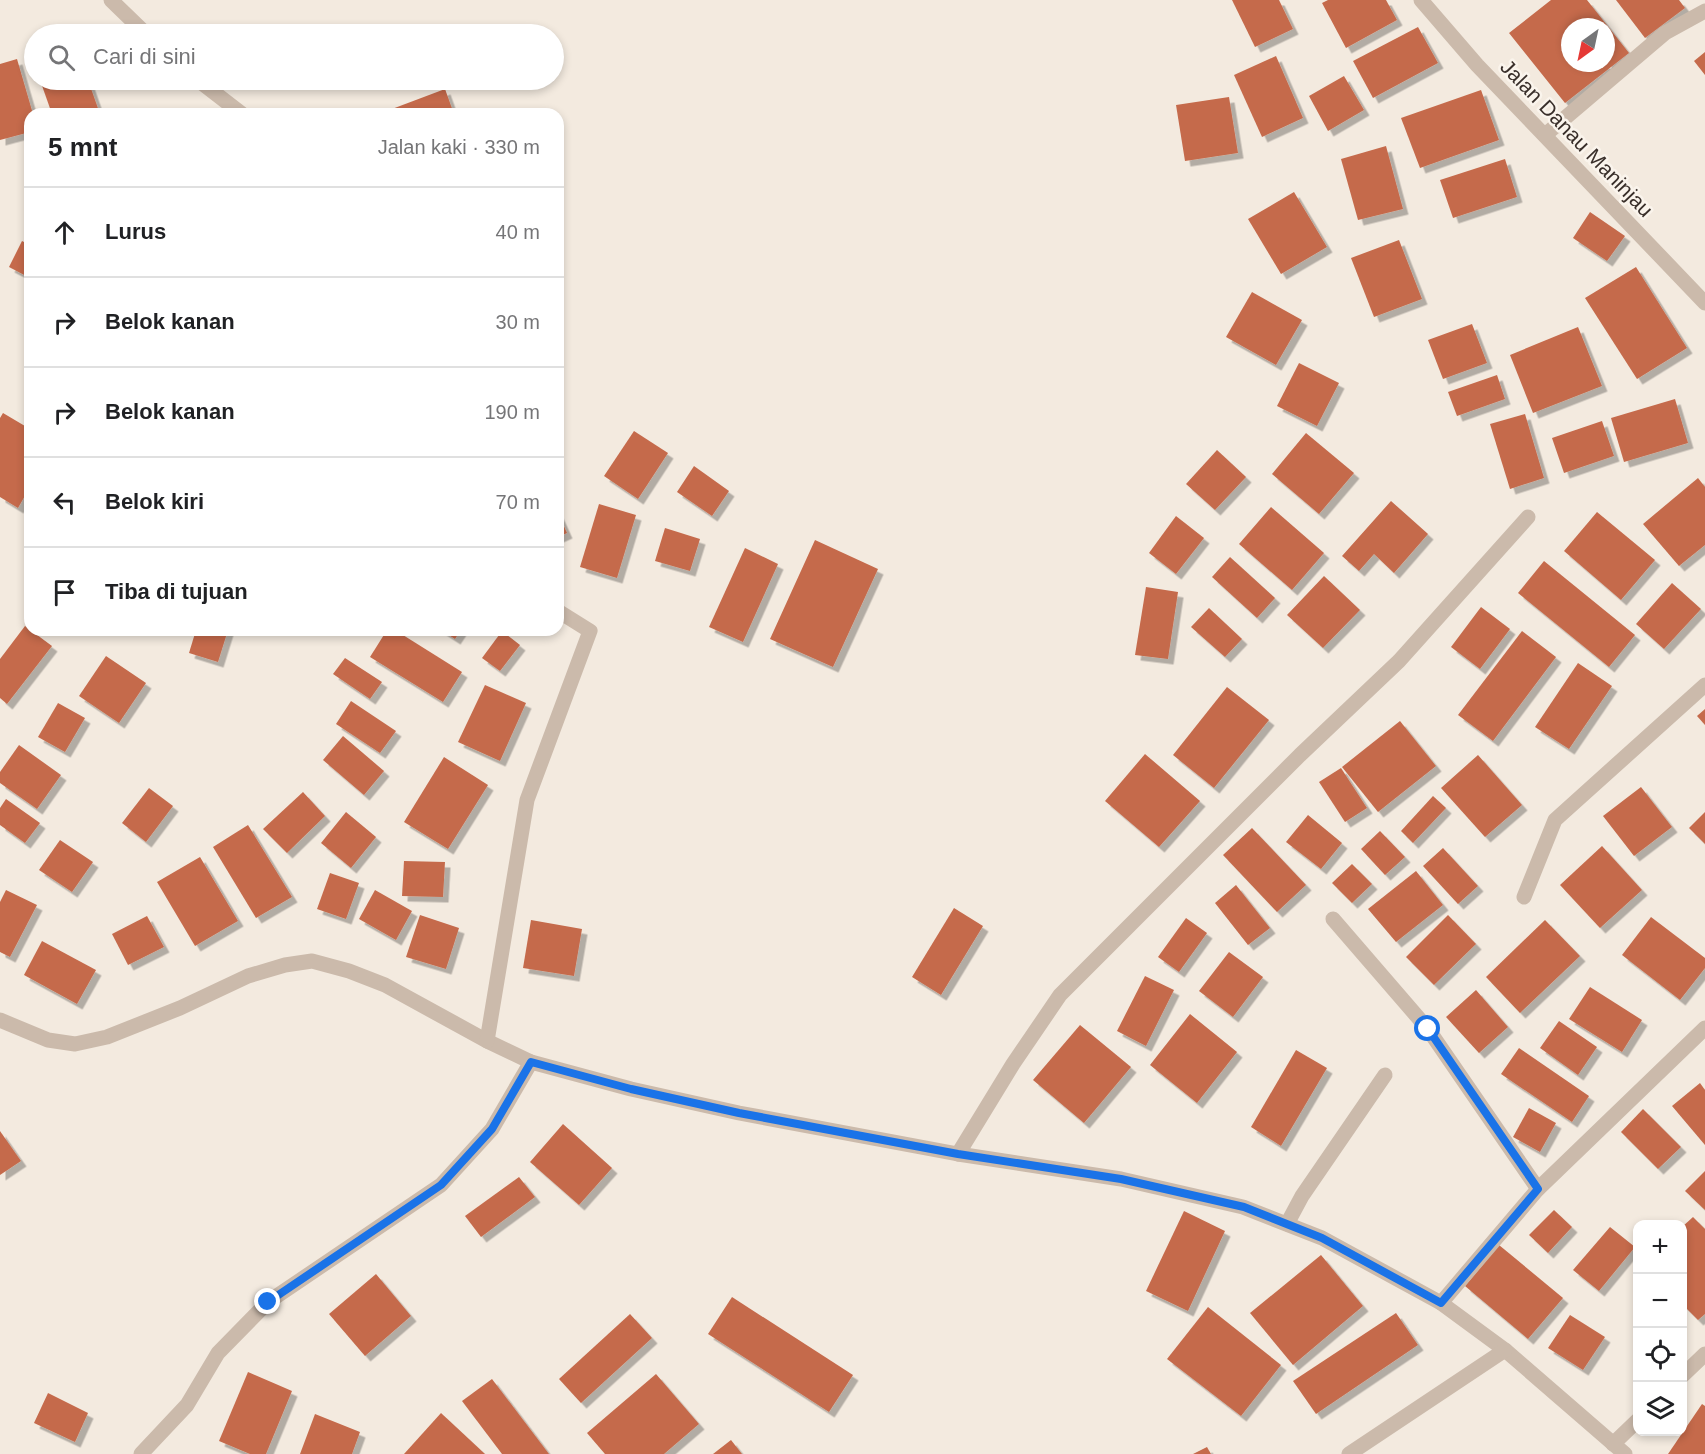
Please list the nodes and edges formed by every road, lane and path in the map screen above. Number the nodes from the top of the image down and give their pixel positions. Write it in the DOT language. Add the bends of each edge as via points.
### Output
graph roads {
  1 [pos="111,0"];
  2 [pos="1421,0"];
  3 [pos="1705,11"];
  4 [pos="136,24"];
  5 [pos="211,90"];
  6 [pos="234,108"];
  7 [pos="1545,135"];
  8 [pos="1705,303"];
  9 [pos="1528,517"];
  10 [pos="564,615"];
  11 [pos="1705,685"];
  12 [pos="1524,897"];
  13 [pos="1333,919"];
  14 [pos="0,1020"];
  15 [pos="1705,1028"];
  16 [pos="487,1041"];
  17 [pos="531,1062"];
  18 [pos="1385,1075"];
  19 [pos="958,1154"];
  20 [pos="1538,1189"];
  21 [pos="1287,1224"];
  22 [pos="1441,1303"];
  23 [pos="1505,1350"];
  24 [pos="1705,1354"];
  25 [pos="1687,1372"];
  26 [pos="1633,1428"];
  27 [pos="1619,1449"];
  28 [pos="141,1454"];
  29 [pos="1349,1454"];
  1 -- 4 [label="street"];
  2 -- 7 [label="street, Jalan Danau Maninjau"];
  3 -- 7 [label="street" via="1665,33"];
  5 -- 6 [label="street"];
  7 -- 8 [label="street, Jalan Danau Maninjau"];
  9 -- 19 [label="street" via="1399,661 1060,995"];
  10 -- 16 [label="street" via="590,631 527,800"];
  11 -- 12 [label="street" via="1555,820"];
  13 -- 20 [label="street" via="1428,1029"];
  14 -- 16 [label="street" via="48,1040 75,1044 107,1037 248,976 312,961 385,985"];
  15 -- 20 [label="street"];
  16 -- 17 [label="street"];
  17 -- 19 [label="street" via="739,1113"];
  17 -- 28 [label="street" via="492,1129 441,1185 268,1302 218,1353 187,1405"];
  18 -- 21 [label="street"];
  19 -- 21 [label="street" via="1121,1179 1244,1207"];
  20 -- 22 [label="street"];
  21 -- 22 [label="street" via="1322,1238"];
  22 -- 23 [label="street"];
  23 -- 27 [label="street"];
  23 -- 29 [label="street"];
  24 -- 25 [label="street"];
  26 -- 27 [label="street"];
}
